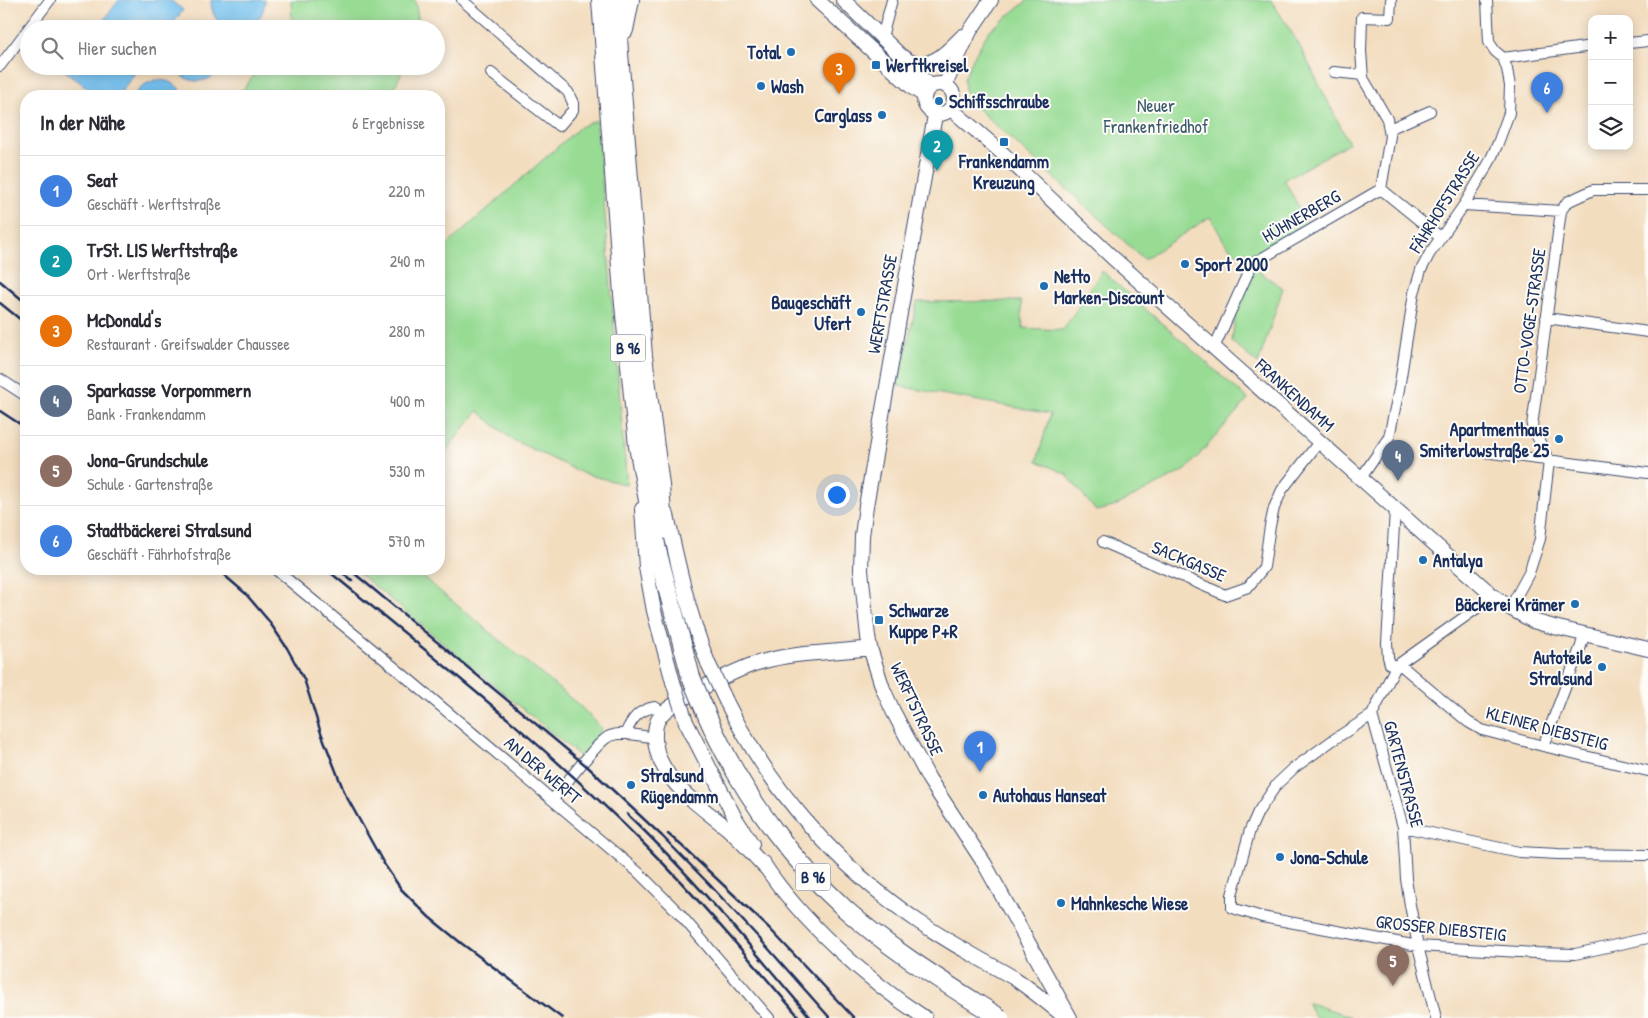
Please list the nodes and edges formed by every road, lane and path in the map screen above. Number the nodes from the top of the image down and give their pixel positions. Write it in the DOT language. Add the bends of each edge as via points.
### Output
graph roads {
  1 [pos="50,0"];
  2 [pos="462,0"];
  3 [pos="588,0"];
  4 [pos="601,0"];
  5 [pos="616,0"];
  6 [pos="630,0"];
  7 [pos="817,0"];
  8 [pos="843,0"];
  9 [pos="892,0"];
  10 [pos="991,0"];
  11 [pos="1391,0"];
  12 [pos="1487,0"];
  13 [pos="35,20"];
  14 [pos="970,31"];
  15 [pos="603,35"];
  16 [pos="882,37"];
  17 [pos="20,40"];
  18 [pos="1648,41"];
  19 [pos="1633,43"];
  20 [pos="1588,47"];
  21 [pos="619,53"];
  22 [pos="900,55"];
  23 [pos="1503,58"];
  24 [pos="0,66"];
  25 [pos="1334,72"];
  26 [pos="491,73"];
  27 [pos="1363,75"];
  28 [pos="933,89"];
  29 [pos="951,109"];
  30 [pos="1430,111"];
  31 [pos="935,114"];
  32 [pos="1389,129"];
  33 [pos="1381,188"];
  34 [pos="1648,190"];
  35 [pos="1464,205"];
  36 [pos="1560,211"];
  37 [pos="1440,237"];
  38 [pos="1546,318"];
  39 [pos="1648,332"];
  40 [pos="1214,348"];
  41 [pos="0,378"];
  42 [pos="20,392"];
  43 [pos="1319,442"];
  44 [pos="638,446"];
  45 [pos="1484,452"];
  46 [pos="1549,461"];
  47 [pos="1648,473"];
  48 [pos="1361,478"];
  49 [pos="660,485"];
  50 [pos="1395,510"];
  51 [pos="1103,542"];
  52 [pos="282,575"];
  53 [pos="1492,595"];
  54 [pos="672,607"];
  55 [pos="1510,608"];
  56 [pos="1584,634"];
  57 [pos="870,648"];
  58 [pos="1648,649"];
  59 [pos="1396,666"];
  60 [pos="663,712"];
  61 [pos="1372,715"];
  62 [pos="625,734"];
  63 [pos="656,738"];
  64 [pos="1543,746"];
  65 [pos="1648,771"];
  66 [pos="553,800"];
  67 [pos="1403,827"];
  68 [pos="1648,855"];
  69 [pos="767,869"];
  70 [pos="1648,938"];
  71 [pos="1418,946"];
  72 [pos="769,1018"];
  73 [pos="925,1018"];
  74 [pos="1000,1018"];
  75 [pos="1068,1018"];
  76 [pos="1436,1018"];
  1 -- 13 [label="street"];
  2 -- 26 [label="street" via="568,92 573,110 559,126"];
  3 -- 15 [label="highway"];
  4 -- 15 [label="highway, B 96"];
  5 -- 21 [label="highway, B 96"];
  6 -- 21 [label="highway"];
  7 -- 28 [label="street" via="913,88"];
  8 -- 16 [label="street"];
  9 -- 16 [label="street"];
  10 -- 14 [label="street"];
  11 -- 27 [label="street" via="1390,18 1362,17"];
  12 -- 23 [label="street, FÄHRHOFSTRASSE" via="1489,42"];
  14 -- 22 [label="street" via="929,63 912,63"];
  14 -- 28 [label="street"];
  15 -- 44 [label="highway, B 96"];
  16 -- 22 [label="street"];
  17 -- 24 [label="street"];
  18 -- 19 [label="street"];
  20 -- 23 [label="street"];
  21 -- 49 [label="highway, B 96" via="643,356"];
  22 -- 28 [label="street"];
  23 -- 35 [label="street, FÄHRHOFSTRASSE" via="1510,86 1509,113 1489,163"];
  25 -- 27 [label="street"];
  27 -- 32 [label="street" via="1387,119"];
  28 -- 29 [label="street" via="949,88 954,96"];
  28 -- 31 [label="street" via="923,102"];
  29 -- 31 [label="street" via="944,114"];
  29 -- 40 [label="street, FRANKENDAMM"];
  30 -- 32 [label="street"];
  31 -- 57 [label="street, WERFTSTRASSE" via="863,524 861,570"];
  32 -- 33 [label="street"];
  33 -- 37 [label="street"];
  33 -- 40 [label="street, HÜHNERBERG" via="1252,264"];
  34 -- 36 [label="street" via="1593,190 1567,202"];
  35 -- 36 [label="street"];
  35 -- 37 [label="street, FÄHRHOFSTRASSE"];
  36 -- 38 [label="street, OTTO-VOGE-STRASSE"];
  37 -- 48 [label="street, FÄHRHOFSTRASSE" via="1421,270 1414,293 1400,389 1389,437"];
  38 -- 39 [label="street"];
  38 -- 46 [label="street, OTTO-VOGE-STRASSE" via="1532,426"];
  40 -- 43 [label="street, FRANKENDAMM"];
  41 -- 42 [label="street"];
  43 -- 48 [label="street, FRANKENDAMM"];
  43 -- 51 [label="street, SACKGASSE" via="1282,490 1274,508 1264,567 1248,587 1225,595"];
  44 -- 54 [label="highway, B 96" via="657,550"];
  44 -- 69 [label="street, bridge" via="646,567 673,682 686,722 734,816"];
  45 -- 46 [label="street"];
  46 -- 47 [label="street"];
  46 -- 55 [label="street" via="1540,539 1529,573"];
  48 -- 50 [label="street, FRANKENDAMM"];
  49 -- 54 [label="highway, B 96"];
  49 -- 75 [label="street, bridge" via="681,580 708,663 748,741 778,788 844,862 881,894 953,944 1023,984"];
  50 -- 53 [label="street, FRANKENDAMM"];
  50 -- 59 [label="street" via="1387,643 1390,664"];
  52 -- 66 [label="street, AN DER WERFT"];
  53 -- 55 [label="street, FRANKENDAMM"];
  53 -- 59 [label="street"];
  54 -- 74 [label="highway, B 96, bridge" via="691,677 720,744 744,786 790,850 845,909 924,969"];
  55 -- 56 [label="street, FRANKENDAMM" via="1533,621"];
  56 -- 58 [label="street, FRANKENDAMM"];
  56 -- 64 [label="street"];
  57 -- 60 [label="street" via="761,662 700,690"];
  57 -- 75 [label="street, WERFTSTRASSE" via="883,689 929,779 984,863"];
  59 -- 61 [label="street"];
  59 -- 64 [label="street, KLEINER DIEBSTEIG" via="1403,667 1482,730"];
  60 -- 62 [label="street" via="655,706 644,709 631,720"];
  60 -- 63 [label="street" via="658,719"];
  61 -- 67 [label="street, GARTENSTRASSE"];
  61 -- 71 [label="street, GROSSER DIEBSTEIG" via="1294,768 1271,792 1250,830 1232,895 1232,908"];
  62 -- 63 [label="street"];
  62 -- 66 [label="street" via="610,736 598,746"];
  63 -- 69 [label="street" via="660,761 676,785 729,830"];
  64 -- 65 [label="street, KLEINER DIEBSTEIG"];
  66 -- 72 [label="street, AN DER WERFT" via="638,872 678,912"];
  67 -- 68 [label="street" via="1520,852"];
  67 -- 71 [label="street, GARTENSTRASSE" via="1406,879"];
  69 -- 73 [label="street" via="831,942"];
  70 -- 71 [label="street, GROSSER DIEBSTEIG" via="1575,954"];
  71 -- 76 [label="street, GARTENSTRASSE"];
}
